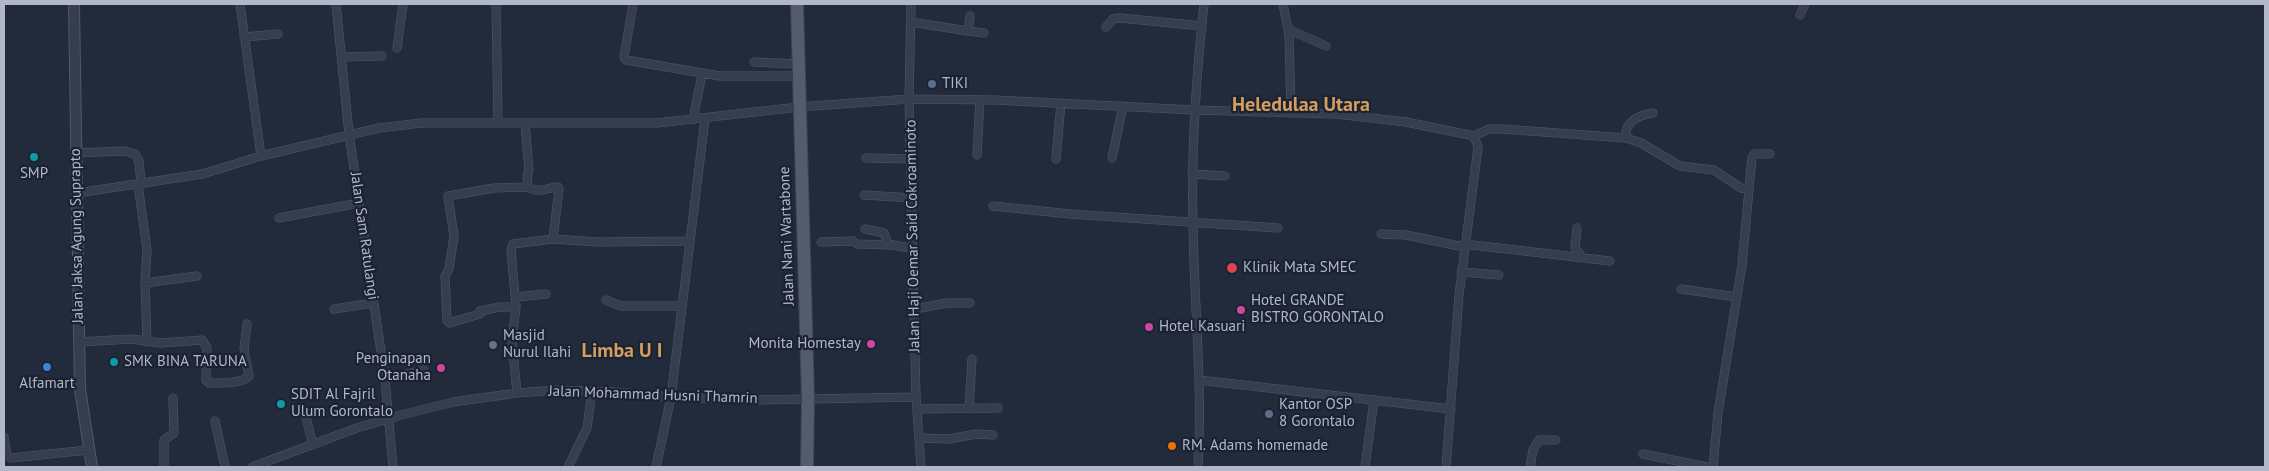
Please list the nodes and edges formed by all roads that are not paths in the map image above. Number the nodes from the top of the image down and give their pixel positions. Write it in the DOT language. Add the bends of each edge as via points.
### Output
graph roads {
  1 [pos="74,4"];
  2 [pos="240,4"];
  3 [pos="336,4"];
  4 [pos="403,4"];
  5 [pos="496,4"];
  6 [pos="633,4"];
  7 [pos="797,4"];
  8 [pos="911,4"];
  9 [pos="1204,4"];
  10 [pos="1284,4"];
  11 [pos="1805,4"];
  12 [pos="1800,15"];
  13 [pos="970,16"];
  14 [pos="911,22"];
  15 [pos="1202,26"];
  16 [pos="1106,27"];
  17 [pos="1288,29"];
  18 [pos="968,31"];
  19 [pos="984,33"];
  20 [pos="278,34"];
  21 [pos="244,37"];
  22 [pos="1326,46"];
  23 [pos="397,48"];
  24 [pos="382,56"];
  25 [pos="342,57"];
  26 [pos="754,62"];
  27 [pos="798,70"];
  28 [pos="702,74"];
  29 [pos="909,99"];
  30 [pos="980,100"];
  31 [pos="1061,103"];
  32 [pos="1123,106"];
  33 [pos="800,107"];
  34 [pos="1195,110"];
  35 [pos="1653,112"];
  36 [pos="1290,113"];
  37 [pos="705,119"];
  38 [pos="694,120"];
  39 [pos="525,123"];
  40 [pos="498,124"];
  41 [pos="349,134"];
  42 [pos="1474,136"];
  43 [pos="1626,138"];
  44 [pos="76,153"];
  45 [pos="1764,154"];
  46 [pos="977,155"];
  47 [pos="261,156"];
  48 [pos="866,158"];
  49 [pos="1056,158"];
  50 [pos="1112,158"];
  51 [pos="912,159"];
  52 [pos="1192,174"];
  53 [pos="1225,176"];
  54 [pos="140,184"];
  55 [pos="528,187"];
  56 [pos="1748,189"];
  57 [pos="78,193"];
  58 [pos="864,195"];
  59 [pos="912,198"];
  60 [pos="360,203"];
  61 [pos="993,206"];
  62 [pos="279,218"];
  63 [pos="1192,222"];
  64 [pos="1278,228"];
  65 [pos="1577,228"];
  66 [pos="865,229"];
  67 [pos="1381,234"];
  68 [pos="553,240"];
  69 [pos="690,241"];
  70 [pos="821,242"];
  71 [pos="891,246"];
  72 [pos="1464,246"];
  73 [pos="914,249"];
  74 [pos="1582,257"];
  75 [pos="1610,261"];
  76 [pos="1461,272"];
  77 [pos="1499,275"];
  78 [pos="197,276"];
  79 [pos="145,283"];
  80 [pos="1681,289"];
  81 [pos="546,294"];
  82 [pos="516,297"];
  83 [pos="1737,297"];
  84 [pos="606,300"];
  85 [pos="970,302"];
  86 [pos="373,303"];
  87 [pos="682,306"];
  88 [pos="516,307"];
  89 [pos="915,309"];
  90 [pos="334,310"];
  91 [pos="247,324"];
  92 [pos="78,342"];
  93 [pos="147,342"];
  94 [pos="972,359"];
  95 [pos="424,370"];
  96 [pos="385,379"];
  97 [pos="1199,380"];
  98 [pos="592,391"];
  99 [pos="517,393"];
  100 [pos="671,397"];
  101 [pos="916,397"];
  102 [pos="173,398"];
  103 [pos="808,399"];
  104 [pos="1374,400"];
  105 [pos="998,408"];
  106 [pos="917,409"];
  107 [pos="969,409"];
  108 [pos="1451,409"];
  109 [pos="304,410"];
  110 [pos="389,418"];
  111 [pos="215,421"];
  112 [pos="993,435"];
  113 [pos="4,438"];
  114 [pos="919,438"];
  115 [pos="1556,440"];
  116 [pos="313,445"];
  117 [pos="88,450"];
  118 [pos="1643,454"];
  119 [pos="21,458"];
  120 [pos="23,467"];
  121 [pos="92,467"];
  122 [pos="164,467"];
  123 [pos="226,467"];
  124 [pos="252,467"];
  125 [pos="393,467"];
  126 [pos="568,467"];
  127 [pos="656,467"];
  128 [pos="807,467"];
  129 [pos="921,467"];
  130 [pos="1198,467"];
  131 [pos="1365,467"];
  132 [pos="1446,467"];
  133 [pos="1530,467"];
  134 [pos="1707,467"];
  135 [pos="1713,467"];
  1 -- 44 [label="street, Jalan Jaksa Agung Suprapto"];
  2 -- 21 [label="street"];
  3 -- 25 [label="street, Jalan Sam Ratulangi"];
  4 -- 23 [label="street"];
  5 -- 40 [label="street"];
  6 -- 28 [label="street" via="626,60"];
  7 -- 27 [label="main road, Jalan Nani Wartabone"];
  8 -- 14 [label="street, Jalan Haji Oemar Said Cokroaminoto"];
  9 -- 15 [label="street"];
  10 -- 17 [label="street"];
  11 -- 12 [label="street"];
  13 -- 18 [label="street"];
  14 -- 18 [label="street"];
  14 -- 29 [label="street, Jalan Haji Oemar Said Cokroaminoto"];
  15 -- 16 [label="street" via="1120,18 1113,19"];
  15 -- 34 [label="street"];
  17 -- 22 [label="street"];
  17 -- 36 [label="street"];
  18 -- 19 [label="street"];
  20 -- 21 [label="street"];
  21 -- 47 [label="street"];
  24 -- 25 [label="street"];
  25 -- 41 [label="street, Jalan Sam Ratulangi"];
  26 -- 27 [label="street"];
  27 -- 28 [label="street" via="756,78"];
  27 -- 33 [label="main road, Jalan Nani Wartabone"];
  28 -- 38 [label="street"];
  29 -- 30 [label="street"];
  29 -- 33 [label="street"];
  29 -- 51 [label="street, Jalan Haji Oemar Said Cokroaminoto"];
  30 -- 31 [label="street"];
  30 -- 46 [label="street"];
  31 -- 32 [label="street"];
  31 -- 49 [label="street"];
  32 -- 34 [label="street"];
  32 -- 50 [label="street"];
  33 -- 37 [label="street"];
  33 -- 103 [label="main road, Jalan Nani Wartabone"];
  34 -- 36 [label="street"];
  34 -- 52 [label="street"];
  35 -- 43 [label="street" via="1634,120 1627,129"];
  36 -- 42 [label="street" via="1370,117"];
  37 -- 38 [label="street"];
  37 -- 69 [label="street"];
  38 -- 39 [label="street"];
  39 -- 40 [label="street"];
  39 -- 55 [label="street"];
  40 -- 41 [label="street" via="422,123"];
  41 -- 47 [label="street"];
  41 -- 60 [label="street, Jalan Sam Ratulangi"];
  42 -- 43 [label="street" via="1489,129 1502,128"];
  42 -- 72 [label="street" via="1477,151"];
  43 -- 56 [label="street" via="1680,166 1714,170 1741,188"];
  44 -- 54 [label="street" via="135,154 139,160"];
  44 -- 57 [label="street, Jalan Jaksa Agung Suprapto"];
  45 -- 56 [label="street" via="1752,157"];
  47 -- 54 [label="street" via="202,174"];
  48 -- 51 [label="street"];
  51 -- 59 [label="street, Jalan Haji Oemar Said Cokroaminoto"];
  52 -- 53 [label="street"];
  52 -- 63 [label="street"];
  54 -- 57 [label="street"];
  54 -- 79 [label="street" via="147,250"];
  55 -- 68 [label="street" via="538,191 558,186"];
  55 -- 88 [label="street" via="494,188 448,196 454,236 445,276 447,321 450,323 477,315 486,309"];
  56 -- 83 [label="street"];
  57 -- 92 [label="street, Jalan Jaksa Agung Suprapto"];
  58 -- 59 [label="street"];
  59 -- 73 [label="street, Jalan Haji Oemar Said Cokroaminoto"];
  60 -- 62 [label="street"];
  60 -- 86 [label="street, Jalan Sam Ratulangi"];
  61 -- 63 [label="street"];
  63 -- 64 [label="street"];
  63 -- 97 [label="street"];
  65 -- 74 [label="street" via="1575,248"];
  66 -- 71 [label="street" via="884,233 886,242"];
  67 -- 72 [label="street" via="1406,235"];
  68 -- 69 [label="street"];
  68 -- 82 [label="street" via="513,244"];
  69 -- 87 [label="street"];
  70 -- 71 [label="street" via="854,240 857,244"];
  71 -- 73 [label="street"];
  72 -- 74 [label="street"];
  72 -- 76 [label="street"];
  73 -- 89 [label="street, Jalan Haji Oemar Said Cokroaminoto"];
  74 -- 75 [label="street"];
  76 -- 77 [label="street"];
  76 -- 108 [label="street"];
  78 -- 79 [label="street"];
  79 -- 93 [label="street"];
  80 -- 83 [label="street"];
  81 -- 82 [label="street"];
  82 -- 88 [label="street"];
  83 -- 135 [label="street" via="1718,413"];
  84 -- 87 [label="street" via="621,306"];
  85 -- 89 [label="street" via="947,302"];
  86 -- 90 [label="street"];
  86 -- 96 [label="street, Jalan Sam Ratulangi"];
  87 -- 100 [label="street"];
  88 -- 99 [label="street" via="512,347"];
  89 -- 101 [label="street, Jalan Haji Oemar Said Cokroaminoto"];
  91 -- 93 [label="street" via="244,350 249,373 242,380 207,382 206,348 202,340"];
  92 -- 93 [label="street" via="131,339"];
  92 -- 117 [label="street, Jalan Jaksa Agung Suprapto"];
  94 -- 107 [label="street"];
  95 -- 96 [label="street"];
  96 -- 110 [label="street, Jalan Sam Ratulangi"];
  97 -- 104 [label="street"];
  97 -- 130 [label="street"];
  98 -- 99 [label="street, Jalan Mohammad Husni Thamrin"];
  98 -- 100 [label="street, Jalan Mohammad Husni Thamrin"];
  98 -- 126 [label="street" via="587,428"];
  99 -- 110 [label="street, Jalan Mohammad Husni Thamrin" via="453,402"];
  100 -- 103 [label="street, Jalan Mohammad Husni Thamrin"];
  100 -- 127 [label="street"];
  101 -- 103 [label="street, Jalan Mohammad Husni Thamrin"];
  101 -- 106 [label="street, Jalan Haji Oemar Said Cokroaminoto"];
  102 -- 122 [label="street" via="176,428 164,440"];
  103 -- 128 [label="main road, Jalan Nani Wartabone"];
  104 -- 108 [label="street"];
  104 -- 131 [label="street"];
  105 -- 107 [label="street"];
  106 -- 107 [label="street"];
  106 -- 114 [label="street, Jalan Haji Oemar Said Cokroaminoto"];
  108 -- 132 [label="street"];
  109 -- 116 [label="street"];
  110 -- 116 [label="street, Jalan Mohammad Husni Thamrin"];
  110 -- 125 [label="street, Jalan Sam Ratulangi"];
  111 -- 123 [label="street"];
  112 -- 114 [label="street"];
  113 -- 119 [label="street" via="9,458"];
  114 -- 129 [label="street, Jalan Haji Oemar Said Cokroaminoto"];
  115 -- 133 [label="street" via="1539,440 1536,443"];
  116 -- 124 [label="street, Jalan Mohammad Husni Thamrin"];
  117 -- 119 [label="street"];
  117 -- 121 [label="street, Jalan Jaksa Agung Suprapto"];
  118 -- 134 [label="street"];
  119 -- 120 [label="street"];
}
